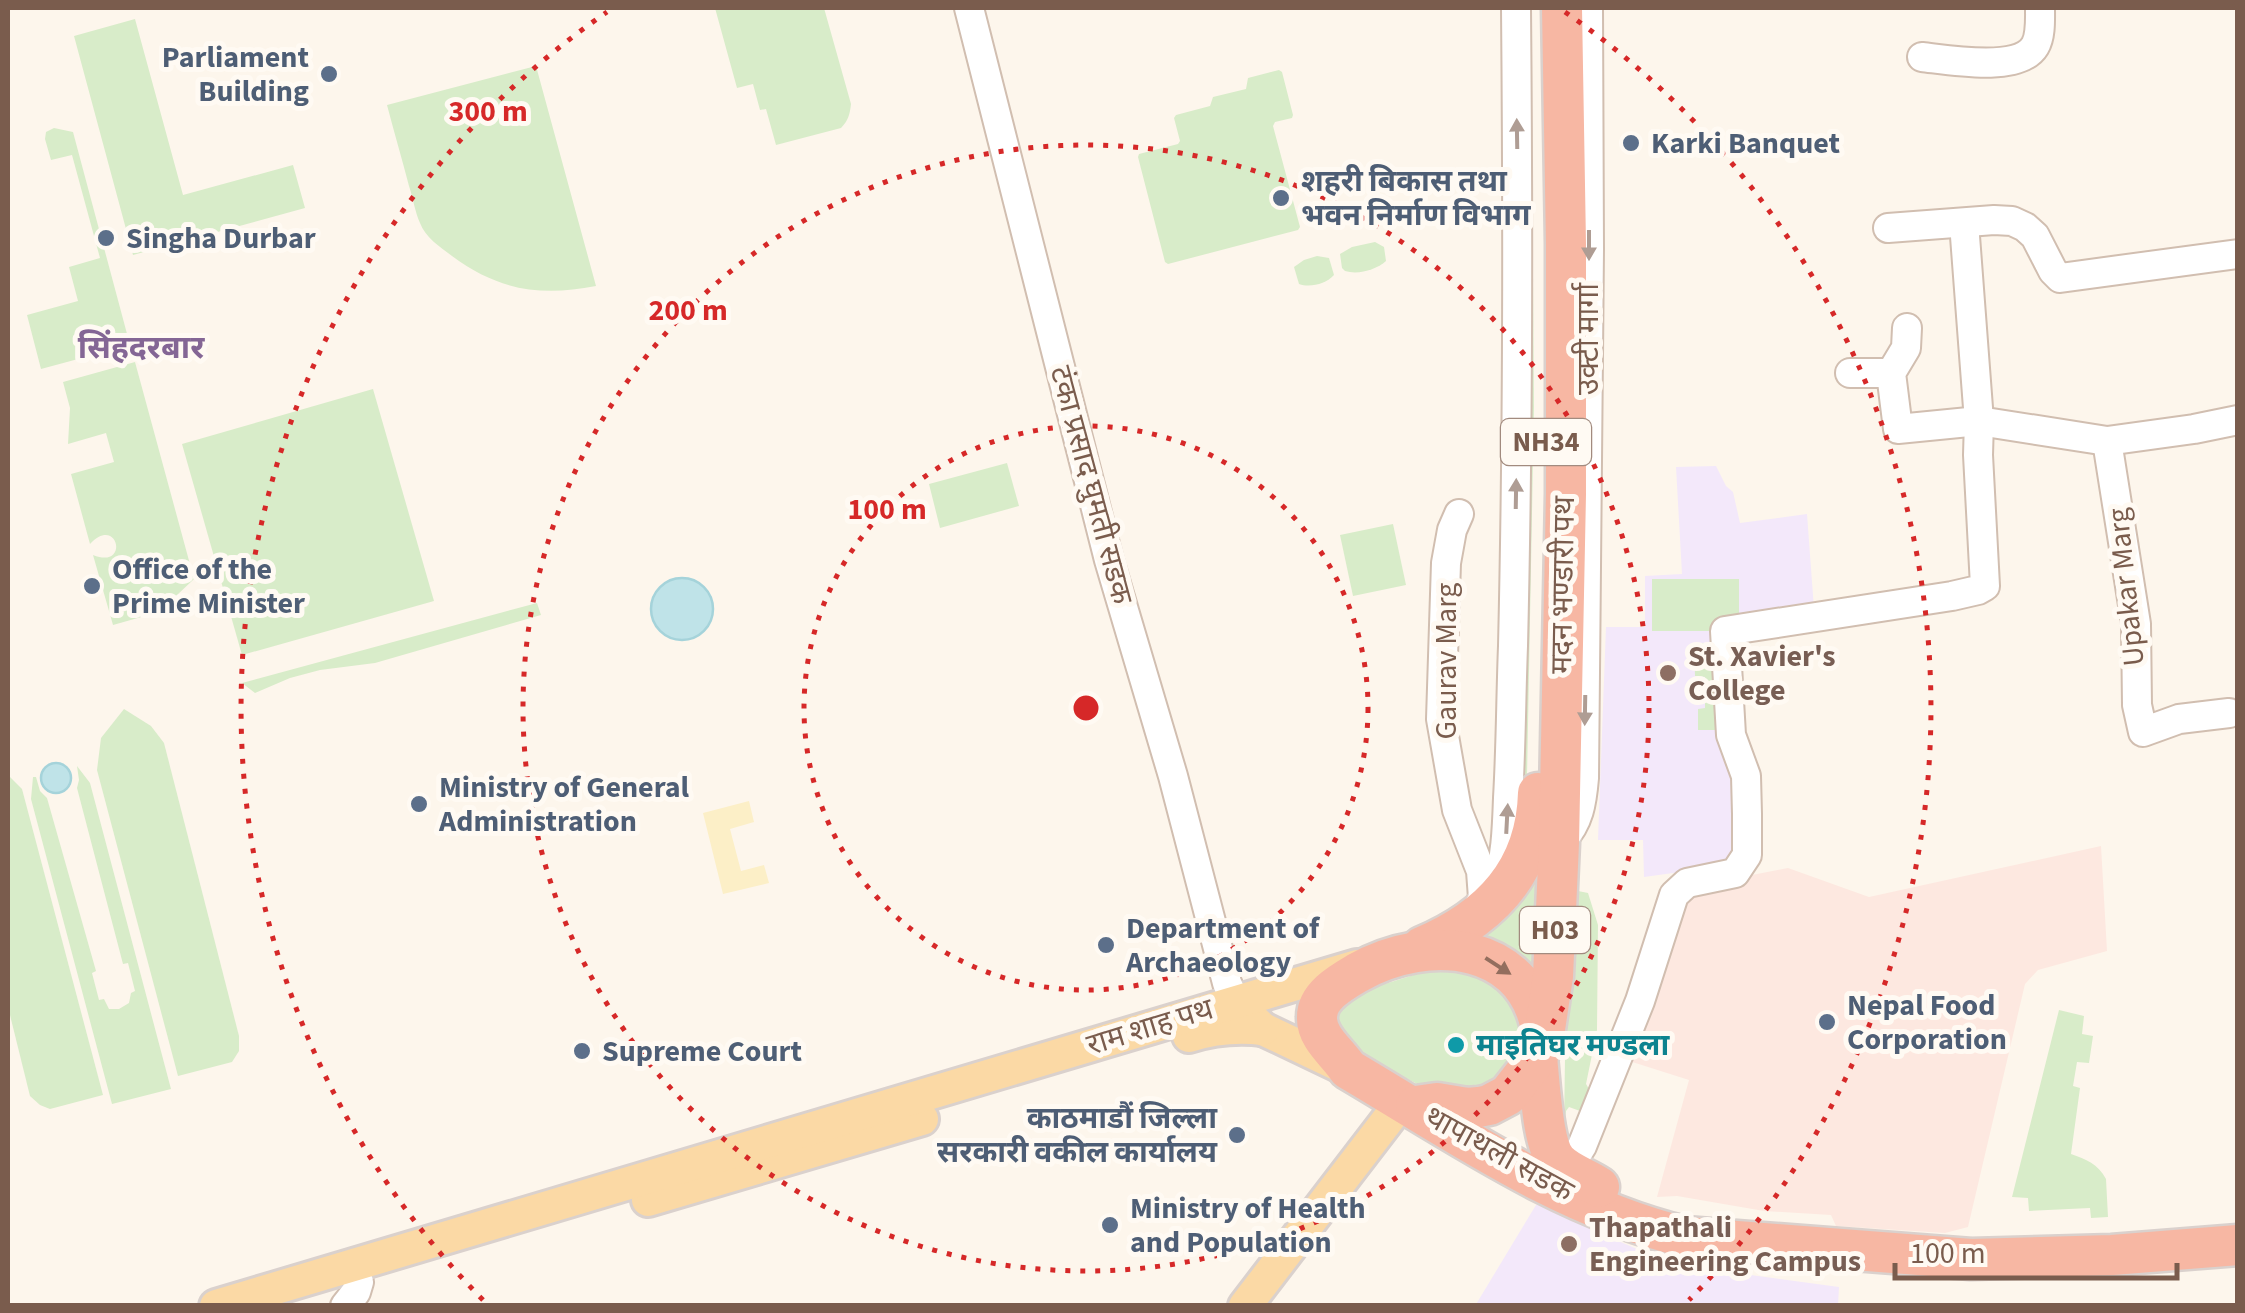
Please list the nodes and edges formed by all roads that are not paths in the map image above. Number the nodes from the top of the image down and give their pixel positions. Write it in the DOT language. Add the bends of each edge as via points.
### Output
graph roads {
  1 [pos="969,8"];
  2 [pos="1516,8"];
  3 [pos="1542,8"];
  4 [pos="1562,8"];
  5 [pos="1588,8"];
  6 [pos="2040,8"];
  7 [pos="1922,57"];
  8 [pos="1964,223"];
  9 [pos="1888,228"];
  10 [pos="2238,254"];
  11 [pos="1907,328"];
  12 [pos="1850,373"];
  13 [pos="1890,373"];
  14 [pos="2238,420"];
  15 [pos="1979,421"];
  16 [pos="2108,441"];
  17 [pos="1459,514"];
  18 [pos="2229,713"];
  19 [pos="1558,830"];
  20 [pos="1518,872"];
  21 [pos="1476,916"];
  22 [pos="1402,954"];
  23 [pos="1246,997"];
  24 [pos="1262,1029"];
  25 [pos="1532,1062"];
  26 [pos="1348,1070"];
  27 [pos="1406,1103"];
  28 [pos="1551,1174"];
  29 [pos="2238,1228"];
  30 [pos="2238,1245"];
  31 [pos="352,1294"];
  32 [pos="216,1306"];
  33 [pos="277,1306"];
  34 [pos="1245,1306"];
  1 -- 23 [label="street, टंका प्रसाद घुमती सडक" via="1109,560 1227,983"];
  21 -- 2 [label="street, one-way" via="1502,872 1509,781 1517,470"];
  3 -- 20 [label="highway, मदन भण्डारी पथ / NH34" via="1547,242 1538,800 1533,838"];
  4 -- 19 [label="highway, मदन भण्डारी पथ / NH34" via="1566,494"];
  5 -- 19 [label="street, उक्टी मार्गा, one-way" via="1584,778 1577,820 1571,831"];
  6 -- 7 [label="street" via="2035,47 2020,60"];
  8 -- 9 [label="street"];
  8 -- 10 [label="street" via="2025,227 2060,278"];
  8 -- 15 [label="street"];
  11 -- 13 [label="street" via="1906,348"];
  12 -- 13 [label="street"];
  13 -- 15 [label="street" via="1898,429"];
  14 -- 16 [label="street"];
  15 -- 16 [label="street"];
  15 -- 28 [label="street" via="1984,586 1726,631 1731,735 1746,776 1747,855 1734,873 1688,883 1674,895 1582,1146"];
  16 -- 18 [label="street, Upakar Marg" via="2136,624 2144,732 2179,719"];
  17 -- 21 [label="street, Gaurav Marg" via="1446,563 1441,719 1458,810 1481,871"];
  19 -- 25 [label="highway, मदन भण्डारी पथ / H03" via="1553,976"];
  20 -- 21 [label="highway, मदन भण्डारी पथ / H03"];
  21 -- 22 [label="highway, मदन भण्डारी पथ / H03"];
  22 -- 23 [label="main road"];
  22 -- 25 [label="highway, one-way" via="1460,950 1509,972 1538,1019"];
  22 -- 26 [label="highway" via="1345,980 1320,1005 1324,1040"];
  23 -- 24 [label="main road, राम शाह पथ"];
  23 -- 32 [label="main road, राम शाह पथ"];
  24 -- 26 [label="main road"];
  24 -- 31 [label="main road, राम शाह पथ" via="1211,1030"];
  25 -- 27 [label="highway" via="1498,1101 1467,1108"];
  25 -- 28 [label="highway, थापाथली सडक"];
  26 -- 27 [label="highway"];
  27 -- 28 [label="highway, थापाथली सडक"];
  27 -- 34 [label="main road"];
  28 -- 29 [label="highway, थापाथली सडक" via="1692,1220 1770,1228 2043,1242"];
  28 -- 30 [label="highway, थापाथली सडक" via="1643,1227 1685,1237 1971,1259"];
  31 -- 33 [label="main road, राम शाह पथ"];
}
